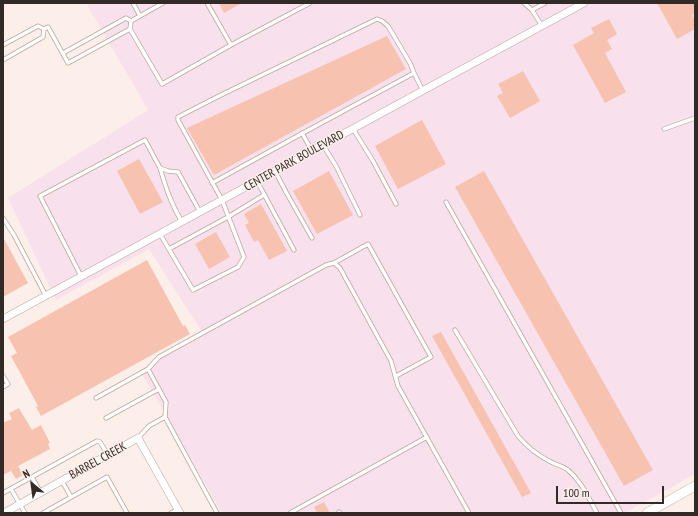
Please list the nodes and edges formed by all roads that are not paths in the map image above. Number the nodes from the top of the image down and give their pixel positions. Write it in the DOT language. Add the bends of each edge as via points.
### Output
graph roads {
  1 [pos="133,3"];
  2 [pos="163,3"];
  3 [pos="207,3"];
  4 [pos="310,3"];
  5 [pos="524,3"];
  6 [pos="545,3"];
  7 [pos="584,3"];
  8 [pos="532,10"];
  9 [pos="140,16"];
  10 [pos="131,21"];
  11 [pos="542,26"];
  12 [pos="44,29"];
  13 [pos="130,29"];
  14 [pos="3,45"];
  15 [pos="231,45"];
  16 [pos="63,53"];
  17 [pos="3,60"];
  18 [pos="414,73"];
  19 [pos="423,91"];
  20 [pos="695,118"];
  21 [pos="353,129"];
  22 [pos="664,129"];
  23 [pos="302,133"];
  24 [pos="323,145"];
  25 [pos="312,151"];
  26 [pos="160,168"];
  27 [pos="275,171"];
  28 [pos="257,181"];
  29 [pos="212,183"];
  30 [pos="264,195"];
  31 [pos="222,200"];
  32 [pos="446,202"];
  33 [pos="396,204"];
  34 [pos="200,212"];
  35 [pos="360,215"];
  36 [pos="228,217"];
  37 [pos="3,218"];
  38 [pos="182,222"];
  39 [pos="160,234"];
  40 [pos="312,238"];
  41 [pos="169,249"];
  42 [pos="294,250"];
  43 [pos="334,263"];
  44 [pos="82,276"];
  45 [pos="46,296"];
  46 [pos="3,319"];
  47 [pos="455,330"];
  48 [pos="148,369"];
  49 [pos="3,376"];
  50 [pos="396,376"];
  51 [pos="3,387"];
  52 [pos="159,389"];
  53 [pos="96,398"];
  54 [pos="165,417"];
  55 [pos="106,418"];
  56 [pos="427,437"];
  57 [pos="138,438"];
  58 [pos="108,455"];
  59 [pos="32,477"];
  60 [pos="62,481"];
  61 [pos="695,486"];
  62 [pos="11,489"];
  63 [pos="3,493"];
  64 [pos="41,493"];
  65 [pos="71,497"];
  66 [pos="20,504"];
  67 [pos="658,510"];
  68 [pos="176,512"];
  69 [pos="595,512"];
  70 [pos="4,513"];
  71 [pos="24,513"];
  72 [pos="43,513"];
  73 [pos="127,513"];
  74 [pos="217,513"];
  75 [pos="290,513"];
  76 [pos="469,513"];
  77 [pos="621,513"];
  78 [pos="647,513"];
  1 -- 9 [label="lane"];
  2 -- 9 [label="lane"];
  3 -- 15 [label="lane"];
  4 -- 15 [label="lane"];
  5 -- 8 [label="lane"];
  6 -- 8 [label="lane"];
  7 -- 11 [label="street, CENTER PARK BOULEVARD"];
  8 -- 11 [label="lane"];
  9 -- 10 [label="lane"];
  10 -- 13 [label="lane"];
  10 -- 16 [label="lane" via="126,18"];
  11 -- 19 [label="street, CENTER PARK BOULEVARD"];
  12 -- 14 [label="lane" via="38,26"];
  12 -- 16 [label="lane" via="48,27"];
  12 -- 17 [label="lane" via="43,37"];
  13 -- 15 [label="lane" via="162,84"];
  13 -- 16 [label="lane" via="68,63"];
  18 -- 19 [label="lane"];
  18 -- 23 [label="lane"];
  18 -- 29 [label="lane" via="388,26 377,19 178,117"];
  19 -- 21 [label="street, CENTER PARK BOULEVARD"];
  20 -- 22 [label="lane"];
  21 -- 24 [label="street, CENTER PARK BOULEVARD"];
  21 -- 33 [label="lane"];
  23 -- 25 [label="lane"];
  23 -- 29 [label="lane"];
  24 -- 25 [label="street, CENTER PARK BOULEVARD"];
  24 -- 35 [label="lane"];
  25 -- 27 [label="street, CENTER PARK BOULEVARD"];
  26 -- 34 [label="lane" via="178,172"];
  26 -- 38 [label="lane" via="174,209"];
  26 -- 44 [label="lane" via="145,140 40,196"];
  27 -- 28 [label="street, CENTER PARK BOULEVARD"];
  27 -- 40 [label="lane"];
  28 -- 30 [label="lane"];
  28 -- 31 [label="street, CENTER PARK BOULEVARD"];
  29 -- 31 [label="lane"];
  30 -- 36 [label="lane"];
  30 -- 42 [label="lane"];
  31 -- 34 [label="street, CENTER PARK BOULEVARD"];
  31 -- 36 [label="lane"];
  32 -- 77 [label="lane"];
  34 -- 38 [label="street, CENTER PARK BOULEVARD"];
  36 -- 41 [label="lane"];
  36 -- 41 [label="lane" via="244,257 238,267 193,290"];
  37 -- 45 [label="lane"];
  38 -- 39 [label="street, CENTER PARK BOULEVARD"];
  39 -- 41 [label="lane"];
  39 -- 44 [label="street, CENTER PARK BOULEVARD"];
  43 -- 48 [label="lane" via="326,265 158,357"];
  43 -- 50 [label="lane" via="340,268 391,361"];
  43 -- 50 [label="lane" via="368,244 431,357"];
  44 -- 45 [label="street, CENTER PARK BOULEVARD"];
  45 -- 46 [label="street, CENTER PARK BOULEVARD"];
  47 -- 69 [label="lane" via="518,436 536,454 567,469 576,477"];
  48 -- 52 [label="lane"];
  48 -- 53 [label="lane"];
  49 -- 51 [label="lane" via="8,384"];
  50 -- 56 [label="lane" via="398,386"];
  52 -- 54 [label="lane" via="166,402"];
  52 -- 55 [label="lane"];
  54 -- 57 [label="lane" via="149,426"];
  54 -- 74 [label="lane"];
  56 -- 75 [label="lane"];
  56 -- 76 [label="lane"];
  57 -- 58 [label="street, BARREL CREEK"];
  57 -- 68 [label="street, BARREL CREEK"];
  58 -- 59 [label="lane" via="97,441"];
  58 -- 60 [label="street, BARREL CREEK"];
  59 -- 62 [label="lane"];
  59 -- 64 [label="lane"];
  60 -- 64 [label="street, BARREL CREEK"];
  60 -- 65 [label="lane"];
  61 -- 67 [label="main road"];
  62 -- 63 [label="lane"];
  62 -- 66 [label="lane"];
  64 -- 66 [label="street, BARREL CREEK"];
  65 -- 72 [label="lane"];
  65 -- 73 [label="lane" via="107,477"];
  66 -- 70 [label="street, BARREL CREEK"];
  66 -- 71 [label="lane"];
  67 -- 78 [label="main road"];
}
